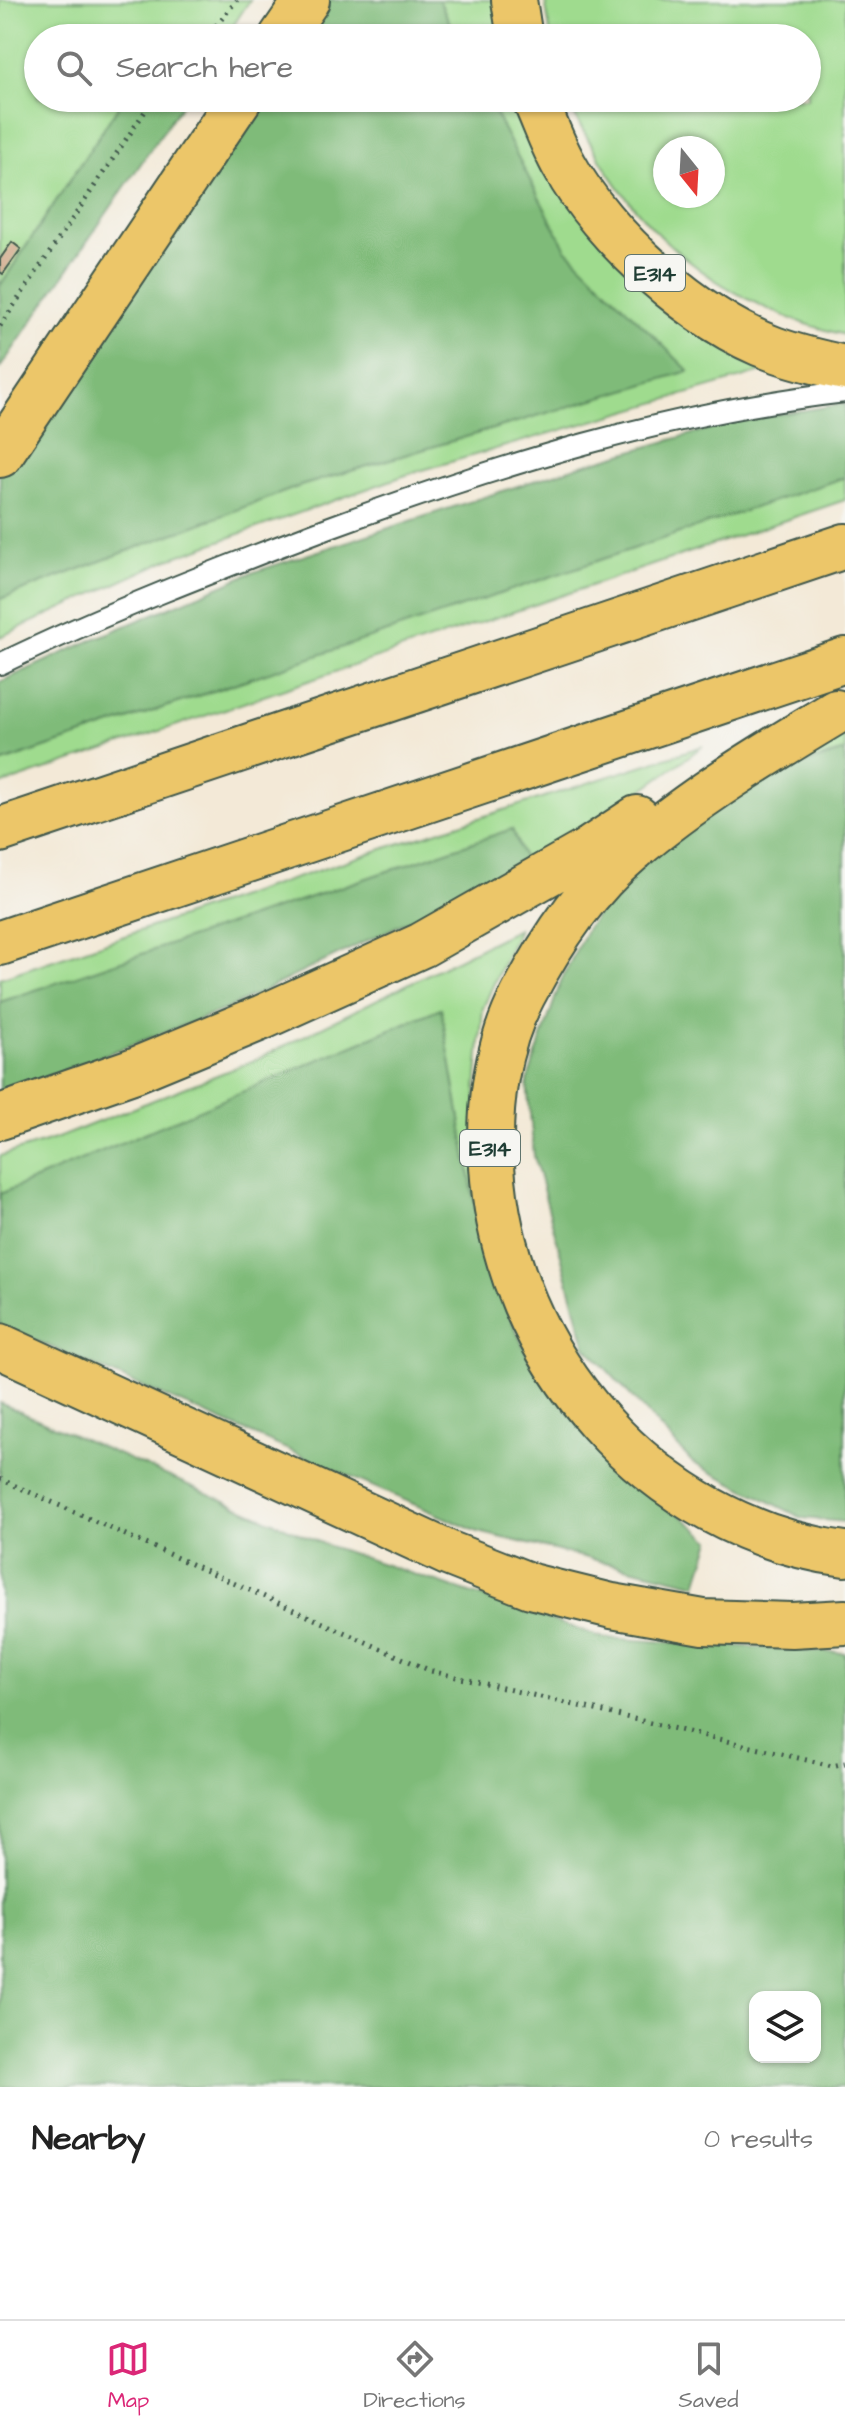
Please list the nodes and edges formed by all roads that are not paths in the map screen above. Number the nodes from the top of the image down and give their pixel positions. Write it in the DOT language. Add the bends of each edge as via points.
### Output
graph roads {
  1 [pos="307,0"];
  2 [pos="514,0"];
  3 [pos="291,24"];
  4 [pos="518,24"];
  5 [pos="231,112"];
  6 [pos="540,112"];
  7 [pos="845,368"];
  8 [pos="845,392"];
  9 [pos="0,455"];
  10 [pos="845,546"];
  11 [pos="845,660"];
  12 [pos="0,664"];
  13 [pos="841,710"];
  14 [pos="0,830"];
  15 [pos="0,943"];
  16 [pos="0,1117"];
  17 [pos="0,1346"];
  18 [pos="845,1554"];
  19 [pos="845,1622"];
  1 -- 3 [label="highway"];
  2 -- 4 [label="highway"];
  5 -- 9 [label="highway"];
  6 -- 7 [label="highway, E314" via="565,167 612,234 658,276 721,324 772,348"];
  8 -- 12 [label="lane" via="792,398 606,438 435,489 229,565"];
  10 -- 14 [label="highway"];
  11 -- 15 [label="highway"];
  13 -- 16 [label="highway, E314" via="748,744 584,853 422,945 135,1070"];
  13 -- 18 [label="highway, E314" via="668,822 598,883 521,999 495,1084 490,1131 498,1225 515,1279 536,1332 585,1406 627,1451 690,1499 754,1531"];
  17 -- 19 [label="highway" via="450,1554 531,1586 703,1622"];
}
